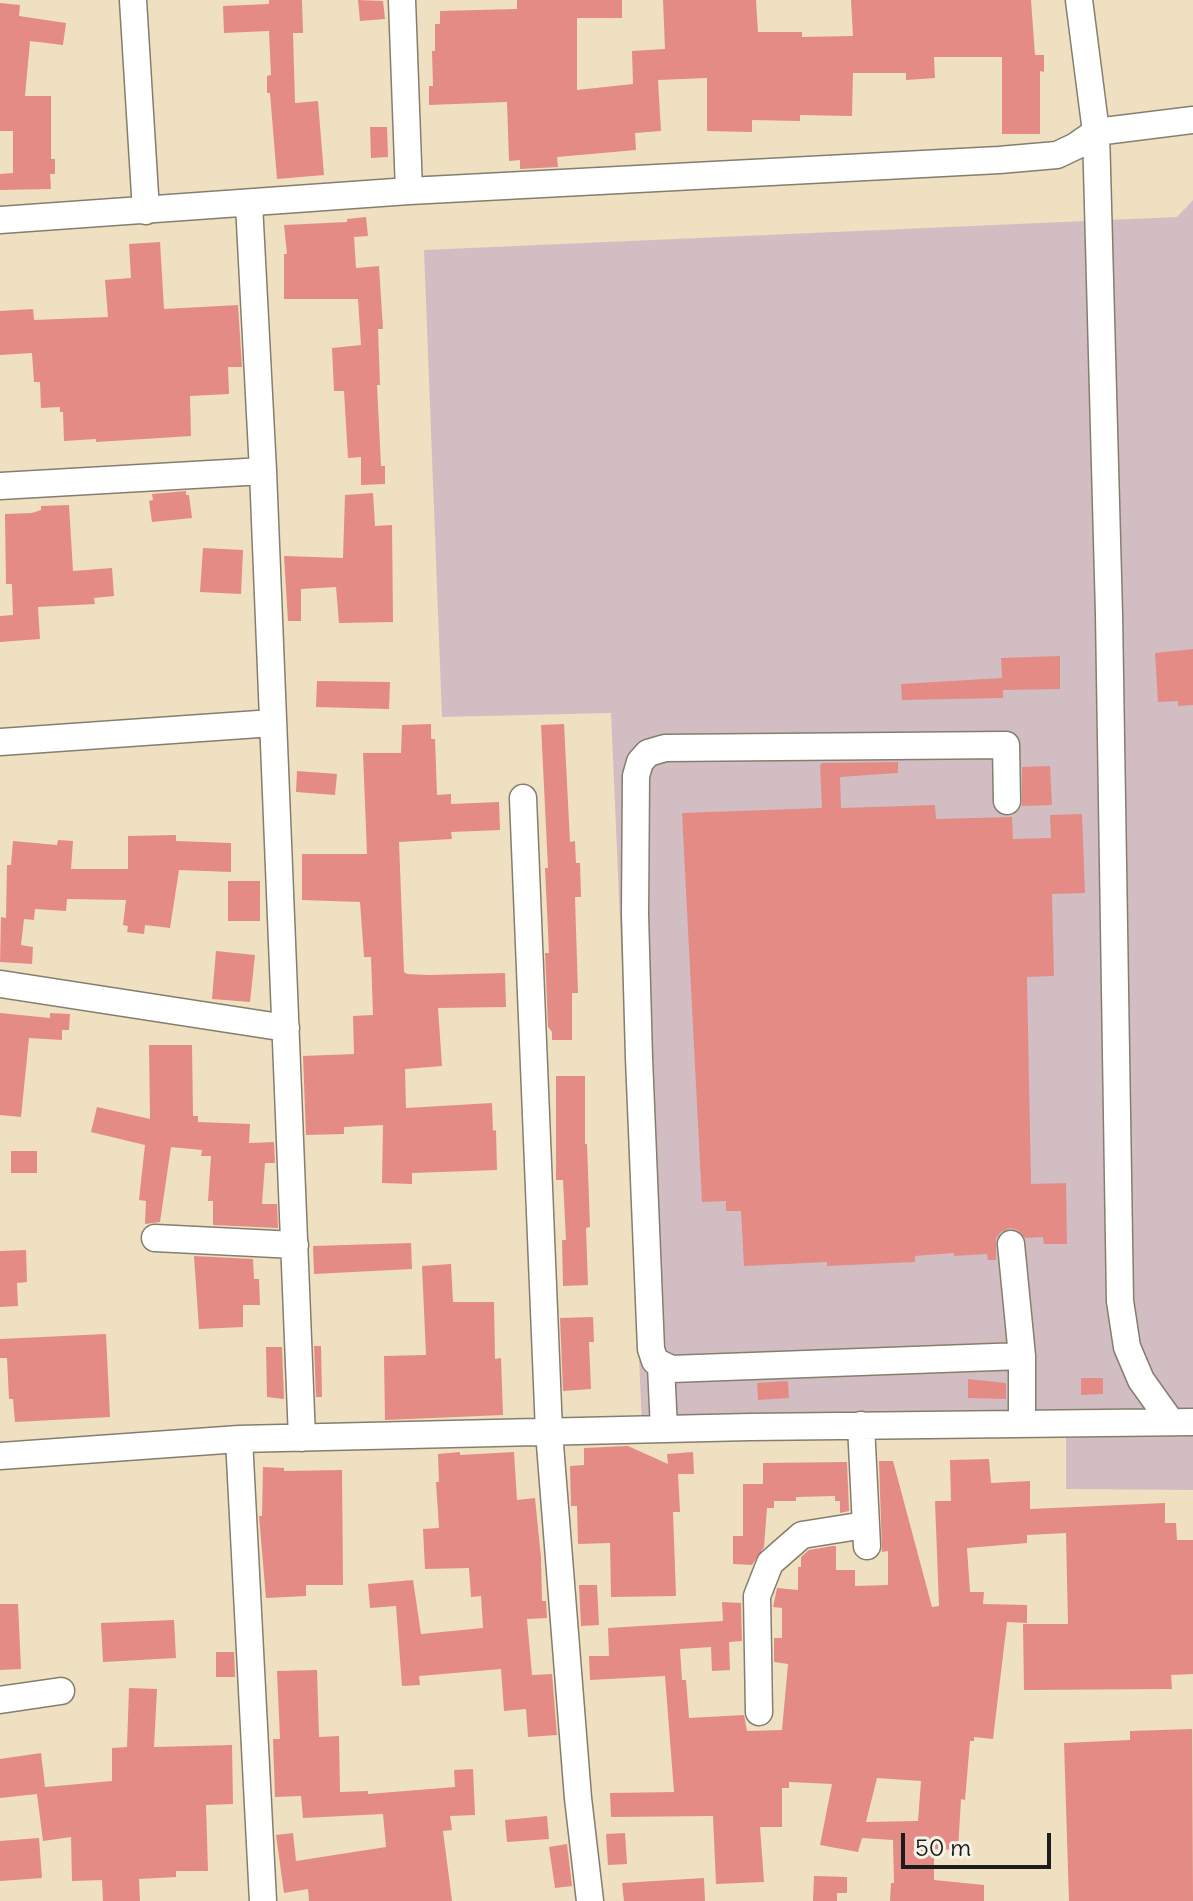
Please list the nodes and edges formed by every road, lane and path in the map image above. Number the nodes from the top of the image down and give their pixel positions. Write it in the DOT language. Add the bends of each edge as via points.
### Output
graph roads {
  1 [pos="133,0"];
  2 [pos="402,0"];
  3 [pos="1079,0"];
  4 [pos="1193,120"];
  5 [pos="1096,132"];
  6 [pos="409,191"];
  7 [pos="249,204"];
  8 [pos="146,211"];
  9 [pos="0,220"];
  10 [pos="263,471"];
  11 [pos="0,486"];
  12 [pos="273,723"];
  13 [pos="0,742"];
  14 [pos="523,798"];
  15 [pos="1007,801"];
  16 [pos="1,984"];
  17 [pos="286,1028"];
  18 [pos="155,1238"];
  19 [pos="1011,1244"];
  20 [pos="295,1245"];
  21 [pos="1022,1356"];
  22 [pos="661,1366"];
  23 [pos="1022,1422"];
  24 [pos="1182,1422"];
  25 [pos="861,1425"];
  26 [pos="664,1429"];
  27 [pos="549,1432"];
  28 [pos="302,1438"];
  29 [pos="239,1439"];
  30 [pos="0,1456"];
  31 [pos="61,1691"];
  32 [pos="0,1700"];
  33 [pos="759,1712"];
  34 [pos="263,1901"];
  35 [pos="590,1901"];
  1 -- 8 [label="street"];
  2 -- 6 [label="street"];
  3 -- 5 [label="street"];
  4 -- 5 [label="street"];
  5 -- 6 [label="street" via="1057,155 999,160"];
  5 -- 24 [label="street" via="1120,1301 1127,1347 1141,1380"];
  6 -- 7 [label="street"];
  7 -- 8 [label="street"];
  7 -- 10 [label="street"];
  8 -- 9 [label="street"];
  10 -- 11 [label="street"];
  10 -- 12 [label="street"];
  12 -- 13 [label="street"];
  12 -- 17 [label="street"];
  14 -- 27 [label="street"];
  15 -- 22 [label="street" via="1006,745 665,748 640,762 635,914 639,1058 651,1349"];
  16 -- 17 [label="street"];
  17 -- 20 [label="street"];
  18 -- 20 [label="street"];
  19 -- 21 [label="street"];
  20 -- 28 [label="street"];
  21 -- 22 [label="street"];
  21 -- 23 [label="street"];
  22 -- 26 [label="street"];
  23 -- 24 [label="street"];
  23 -- 25 [label="street"];
  25 -- 26 [label="street"];
  25 -- 33 [label="street" via="866,1535 802,1535 770,1563 757,1596"];
  26 -- 27 [label="street"];
  27 -- 28 [label="street"];
  27 -- 35 [label="street"];
  28 -- 29 [label="street"];
  29 -- 30 [label="street"];
  29 -- 34 [label="street"];
  31 -- 32 [label="street"];
}
